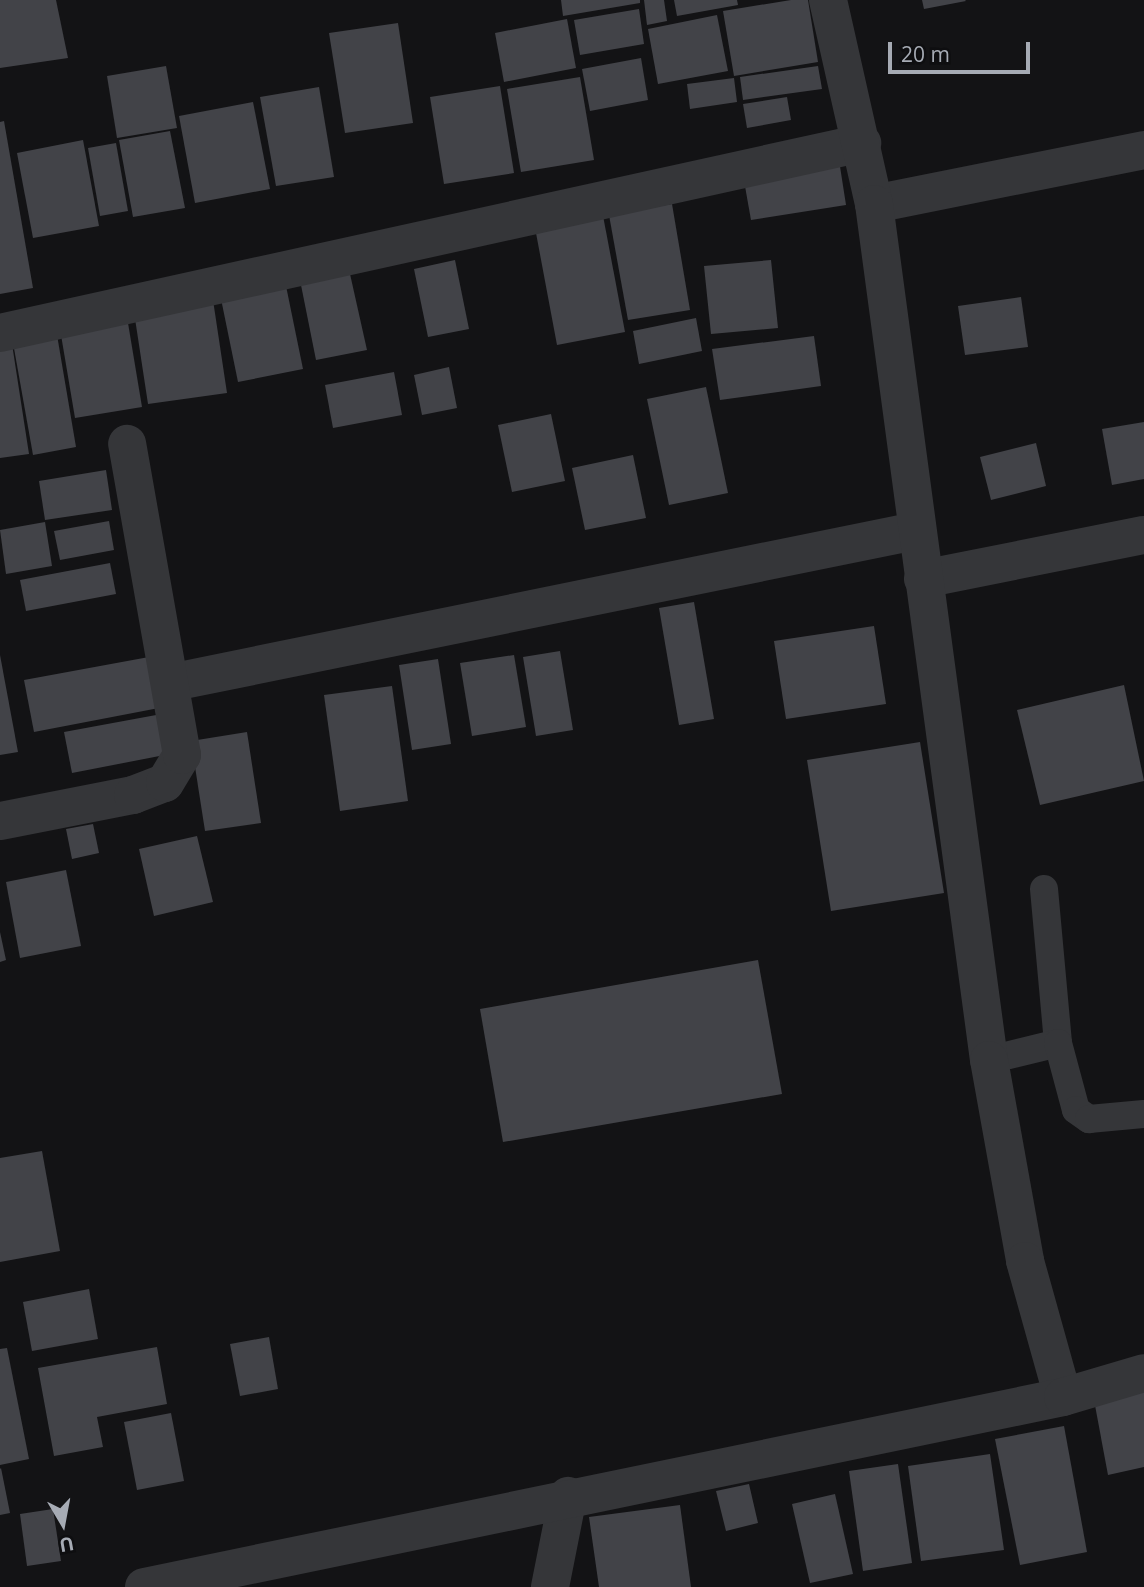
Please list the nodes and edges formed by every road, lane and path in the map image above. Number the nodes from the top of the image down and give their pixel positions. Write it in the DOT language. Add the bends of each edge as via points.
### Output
graph roads {
  1 [pos="828,0"];
  2 [pos="862,143"];
  3 [pos="1144,150"];
  4 [pos="874,204"];
  5 [pos="0,333"];
  6 [pos="127,444"];
  7 [pos="915,531"];
  8 [pos="1144,535"];
  9 [pos="923,579"];
  10 [pos="174,682"];
  11 [pos="0,821"];
  12 [pos="1044,889"];
  13 [pos="1058,1043"];
  14 [pos="989,1060"];
  15 [pos="1144,1114"];
  16 [pos="1144,1373"];
  17 [pos="1063,1397"];
  18 [pos="568,1496"];
  19 [pos="145,1587"];
  20 [pos="550,1587"];
  1 -- 2 [label="street"];
  2 -- 4 [label="street"];
  2 -- 5 [label="street"];
  3 -- 4 [label="street"];
  4 -- 7 [label="street"];
  6 -- 10 [label="street"];
  7 -- 9 [label="street"];
  7 -- 10 [label="street"];
  8 -- 9 [label="street"];
  9 -- 14 [label="street"];
  10 -- 11 [label="street" via="182,755 165,783"];
  12 -- 13 [label="lane"];
  13 -- 14 [label="lane"];
  13 -- 15 [label="lane" via="1076,1110 1089,1119"];
  14 -- 17 [label="street" via="1025,1261"];
  16 -- 17 [label="street"];
  17 -- 18 [label="street"];
  18 -- 19 [label="street"];
  18 -- 20 [label="street"];
}
